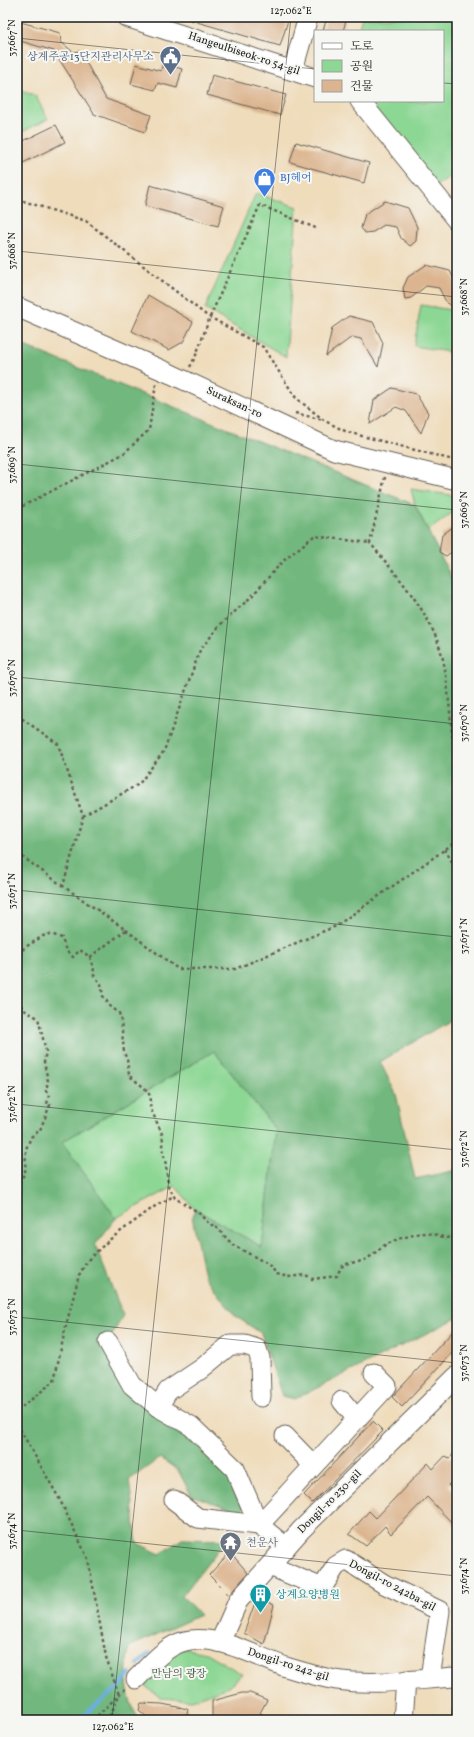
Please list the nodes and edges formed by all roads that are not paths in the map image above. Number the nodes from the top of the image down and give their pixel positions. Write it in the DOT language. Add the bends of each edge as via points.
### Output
graph roads {
  1 [pos="126,17"];
  2 [pos="308,17"];
  3 [pos="293,70"];
  4 [pos="314,78"];
  5 [pos="361,102"];
  6 [pos="457,220"];
  7 [pos="17,307"];
  8 [pos="457,480"];
  9 [pos="108,1342"];
  10 [pos="374,1373"];
  11 [pos="457,1376"];
  12 [pos="261,1397"];
  13 [pos="342,1401"];
  14 [pos="158,1407"];
  15 [pos="357,1419"];
  16 [pos="285,1436"];
  17 [pos="313,1466"];
  18 [pos="174,1500"];
  19 [pos="259,1524"];
  20 [pos="286,1547"];
  21 [pos="270,1566"];
  22 [pos="220,1642"];
  23 [pos="457,1677"];
  24 [pos="430,1678"];
  25 [pos="136,1679"];
  26 [pos="406,1680"];
  27 [pos="403,1720"];
  1 -- 3 [label="street, Hangeulbiseok-ro 54-gil"];
  2 -- 3 [label="street"];
  3 -- 4 [label="street, Hangeulbiseok-ro 54-gil"];
  5 -- 6 [label="street"];
  7 -- 8 [label="street, Suraksan-ro" via="158,368 334,450"];
  9 -- 14 [label="street" via="132,1385"];
  10 -- 15 [label="street" via="387,1386"];
  11 -- 20 [label="street, Dongil-ro 230-gil"];
  12 -- 14 [label="street" via="260,1358 257,1349 245,1345 230,1345 168,1391"];
  13 -- 15 [label="street"];
  14 -- 19 [label="street" via="191,1426 235,1469"];
  15 -- 17 [label="street"];
  16 -- 17 [label="street"];
  17 -- 19 [label="street"];
  18 -- 19 [label="street" via="198,1518"];
  19 -- 20 [label="street"];
  20 -- 21 [label="street, Dongil-ro 230-gil"];
  21 -- 22 [label="street, Dongil-ro 230-gil" via="238,1602"];
  21 -- 24 [label="street, Dongil-ro 242ba-gil" via="322,1588 336,1566 346,1560 384,1584 440,1611"];
  22 -- 25 [label="street, Dongil-ro 242-gil" via="186,1640 171,1646"];
  22 -- 26 [label="street, Dongil-ro 242-gil" via="286,1667 335,1680"];
  23 -- 24 [label="street, Dongil-ro 242-gil"];
  24 -- 26 [label="street, Dongil-ro 242-gil"];
  26 -- 27 [label="street"];
}
